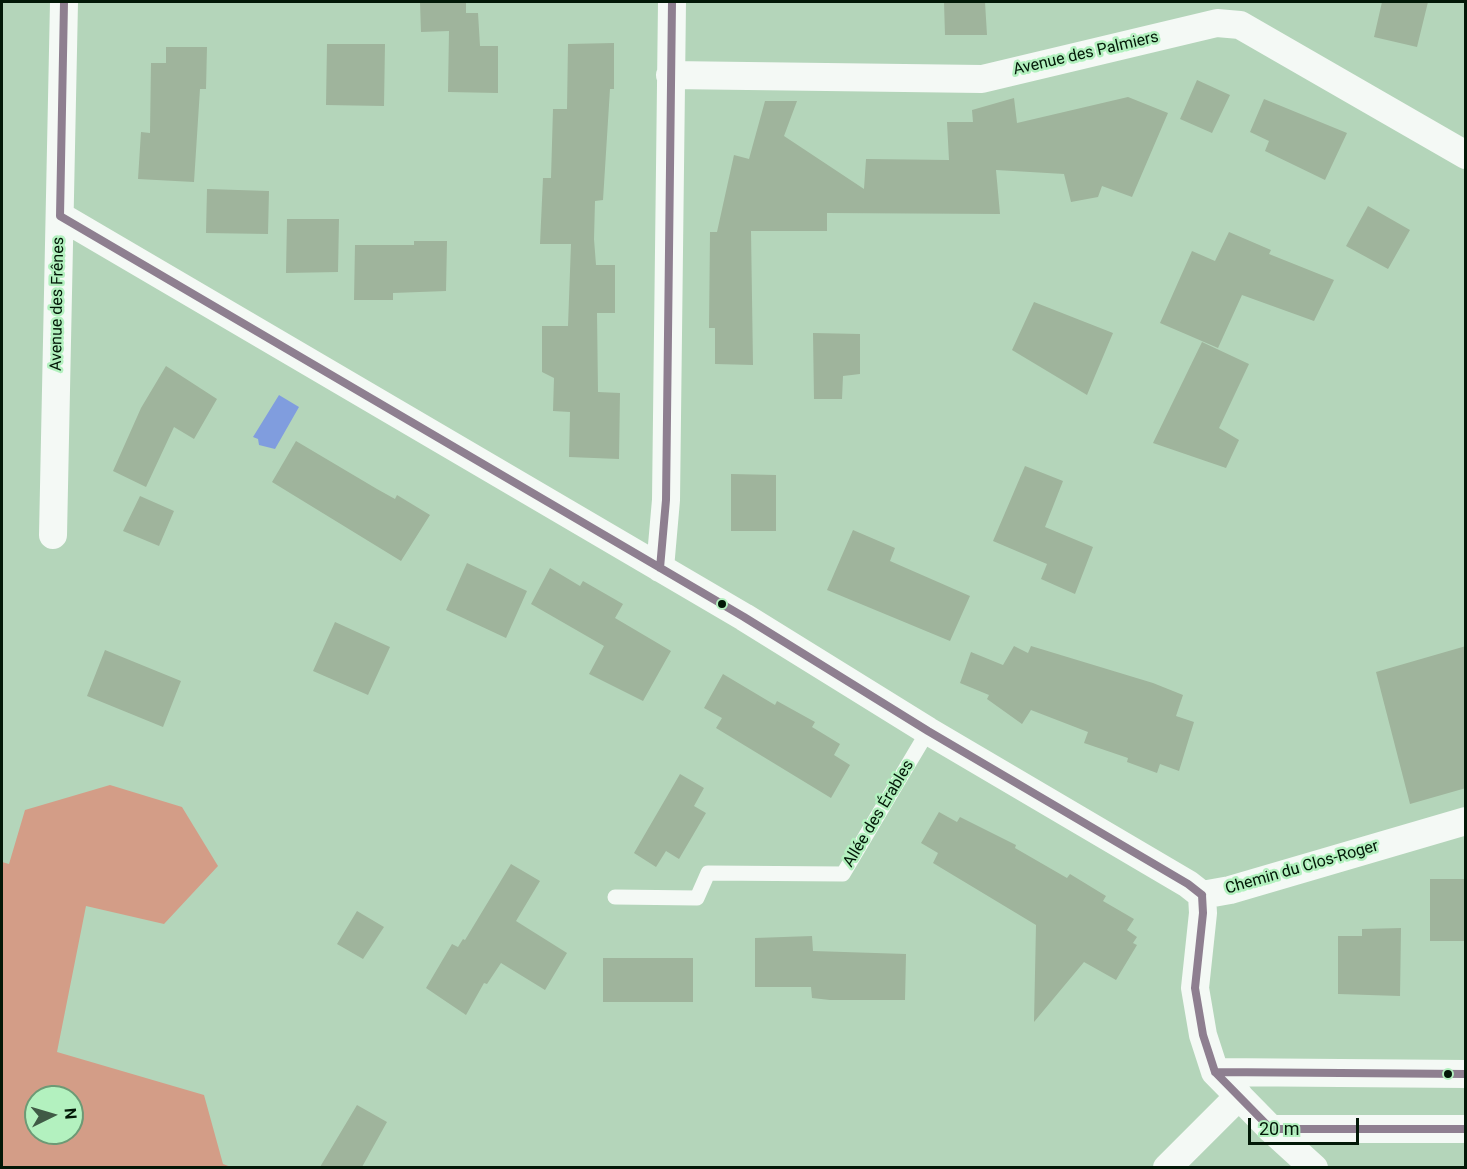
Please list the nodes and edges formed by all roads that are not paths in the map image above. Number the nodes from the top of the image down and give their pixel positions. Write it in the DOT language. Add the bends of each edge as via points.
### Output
graph roads {
  1 [pos="64,2"];
  2 [pos="672,2"];
  3 [pos="670,75"];
  4 [pos="1466,154"];
  5 [pos="60,216"];
  6 [pos="53,535"];
  7 [pos="660,568"];
  8 [pos="928,731"];
  9 [pos="1466,821"];
  10 [pos="1202,895"];
  11 [pos="615,897"];
  12 [pos="1215,1072"];
  13 [pos="1466,1074"];
  14 [pos="1239,1096"];
  15 [pos="1272,1129"];
  16 [pos="1466,1129"];
  17 [pos="1167,1167"];
  18 [pos="1314,1167"];
  1 -- 5 [label="street, Avenue des Frênes"];
  2 -- 3 [label="street"];
  3 -- 4 [label="street, Avenue des Palmiers" via="982,79 1217,23 1240,25"];
  3 -- 7 [label="street" via="666,500"];
  5 -- 6 [label="street, Avenue des Frênes"];
  5 -- 7 [label="street"];
  7 -- 8 [label="street"];
  8 -- 10 [label="street"];
  8 -- 11 [label="lane, Allée des Érables" via="843,874 708,873 697,898"];
  9 -- 10 [label="street, Chemin du Clos-Roger"];
  10 -- 12 [label="street" via="1195,988 1203,1035"];
  12 -- 13 [label="street"];
  12 -- 14 [label="street"];
  14 -- 15 [label="street"];
  14 -- 17 [label="street"];
  15 -- 16 [label="street"];
  15 -- 18 [label="street"];
}
